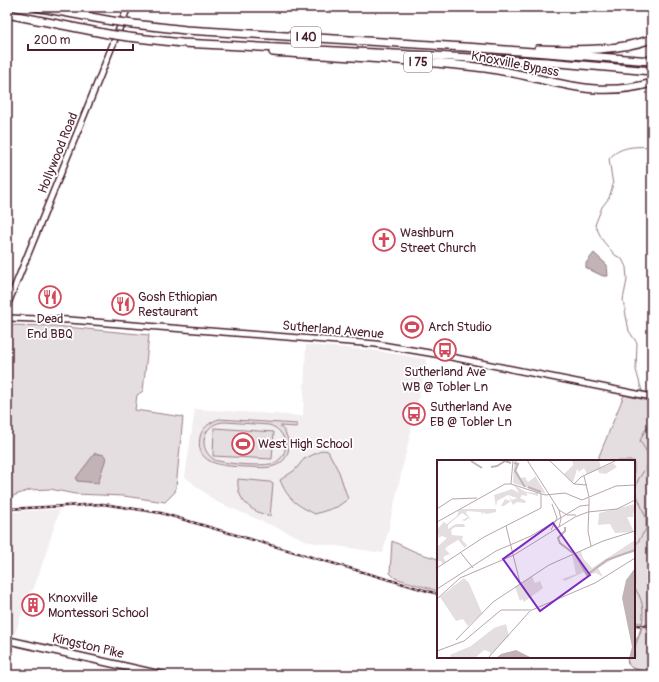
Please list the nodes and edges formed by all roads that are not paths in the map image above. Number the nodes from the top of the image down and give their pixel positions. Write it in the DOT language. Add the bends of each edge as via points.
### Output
graph roads {
  1 [pos="36,7"];
  2 [pos="128,7"];
  3 [pos="7,14"];
  4 [pos="652,39"];
  5 [pos="182,43"];
  6 [pos="480,48"];
  7 [pos="652,61"];
  8 [pos="651,71"];
  9 [pos="652,83"];
  10 [pos="7,306"];
  11 [pos="7,318"];
  12 [pos="652,397"];
  13 [pos="7,640"];
  14 [pos="163,675"];
  1 -- 6 [label="highway, I 40, bridge" via="112,21 186,30"];
  2 -- 10 [label="street, Hollywood Road"];
  3 -- 5 [label="highway, I 40, bridge" via="108,34"];
  4 -- 6 [label="highway, Knoxville Bypass" via="618,49 604,50"];
  5 -- 8 [label="highway, I 40" via="548,62"];
  5 -- 9 [label="highway, Knoxville Bypass / I 75" via="485,68 571,87 605,90"];
  6 -- 7 [label="highway, I 40"];
  11 -- 12 [label="street, Sutherland Avenue" via="69,320 376,344"];
  13 -- 14 [label="main road, Kingston Pike"];
}
